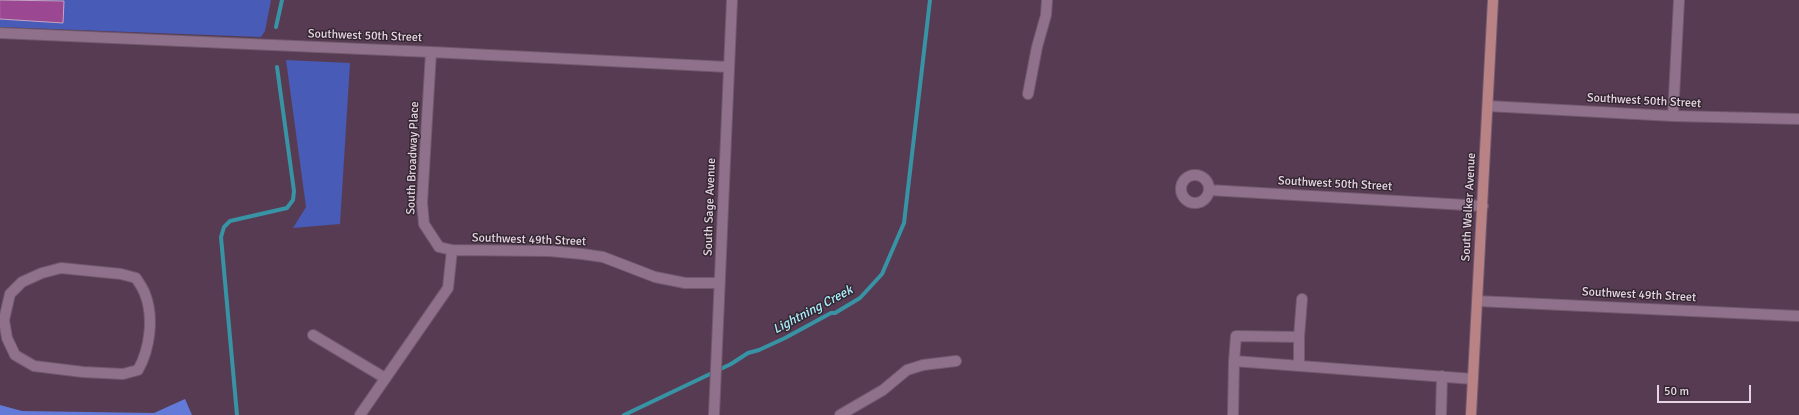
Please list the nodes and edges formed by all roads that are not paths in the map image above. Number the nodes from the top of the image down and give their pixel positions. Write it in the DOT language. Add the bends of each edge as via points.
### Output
graph roads {
  1 [pos="732,0"];
  2 [pos="1047,0"];
  3 [pos="1493,0"];
  4 [pos="1679,0"];
  5 [pos="0,33"];
  6 [pos="431,52"];
  7 [pos="728,68"];
  8 [pos="1028,94"];
  9 [pos="1488,106"];
  10 [pos="1672,116"];
  11 [pos="1799,120"];
  12 [pos="1209,190"];
  13 [pos="1483,206"];
  14 [pos="452,250"];
  15 [pos="720,283"];
  16 [pos="1302,299"];
  17 [pos="1477,301"];
  18 [pos="1799,316"];
  19 [pos="2,319"];
  20 [pos="313,335"];
  21 [pos="1299,337"];
  22 [pos="956,361"];
  23 [pos="1234,362"];
  24 [pos="1299,366"];
  25 [pos="1442,376"];
  26 [pos="385,378"];
  27 [pos="1473,380"];
  28 [pos="360,415"];
  29 [pos="714,415"];
  30 [pos="840,415"];
  31 [pos="1232,415"];
  32 [pos="1441,415"];
  33 [pos="1471,415"];
  1 -- 7 [label="street, South Sage Avenue"];
  2 -- 8 [label="street"];
  3 -- 9 [label="main road, South Walker Avenue"];
  4 -- 10 [label="street"];
  5 -- 6 [label="street, Southwest 50th Street"];
  6 -- 7 [label="street, Southwest 50th Street"];
  6 -- 14 [label="street, South Broadway Place" via="422,203 424,224 438,247"];
  7 -- 15 [label="street, South Sage Avenue"];
  9 -- 10 [label="street, Southwest 50th Street"];
  9 -- 13 [label="main road, South Walker Avenue"];
  10 -- 11 [label="street, Southwest 50th Street"];
  12 -- 13 [label="street, Southwest 50th Street"];
  13 -- 17 [label="main road, South Walker Avenue"];
  14 -- 15 [label="street, Southwest 49th Street" via="550,251 589,255 603,257 655,277 685,283"];
  14 -- 26 [label="street" via="448,288"];
  15 -- 29 [label="street, South Sage Avenue"];
  16 -- 21 [label="street"];
  17 -- 18 [label="street, Southwest 49th Street"];
  17 -- 27 [label="main road, South Walker Avenue"];
  19 -- 19 [label="street" via="15,355 34,366 123,374 138,370 144,359 150,312 145,293 136,278 61,268 22,282 10,294"];
  20 -- 26 [label="street"];
  21 -- 23 [label="street" via="1236,336"];
  21 -- 24 [label="street"];
  22 -- 30 [label="street" via="923,365 907,370 883,390"];
  23 -- 24 [label="street"];
  23 -- 31 [label="street"];
  24 -- 25 [label="street"];
  25 -- 27 [label="street"];
  25 -- 32 [label="street"];
  26 -- 28 [label="street"];
  27 -- 33 [label="main road, South Walker Avenue"];
}
